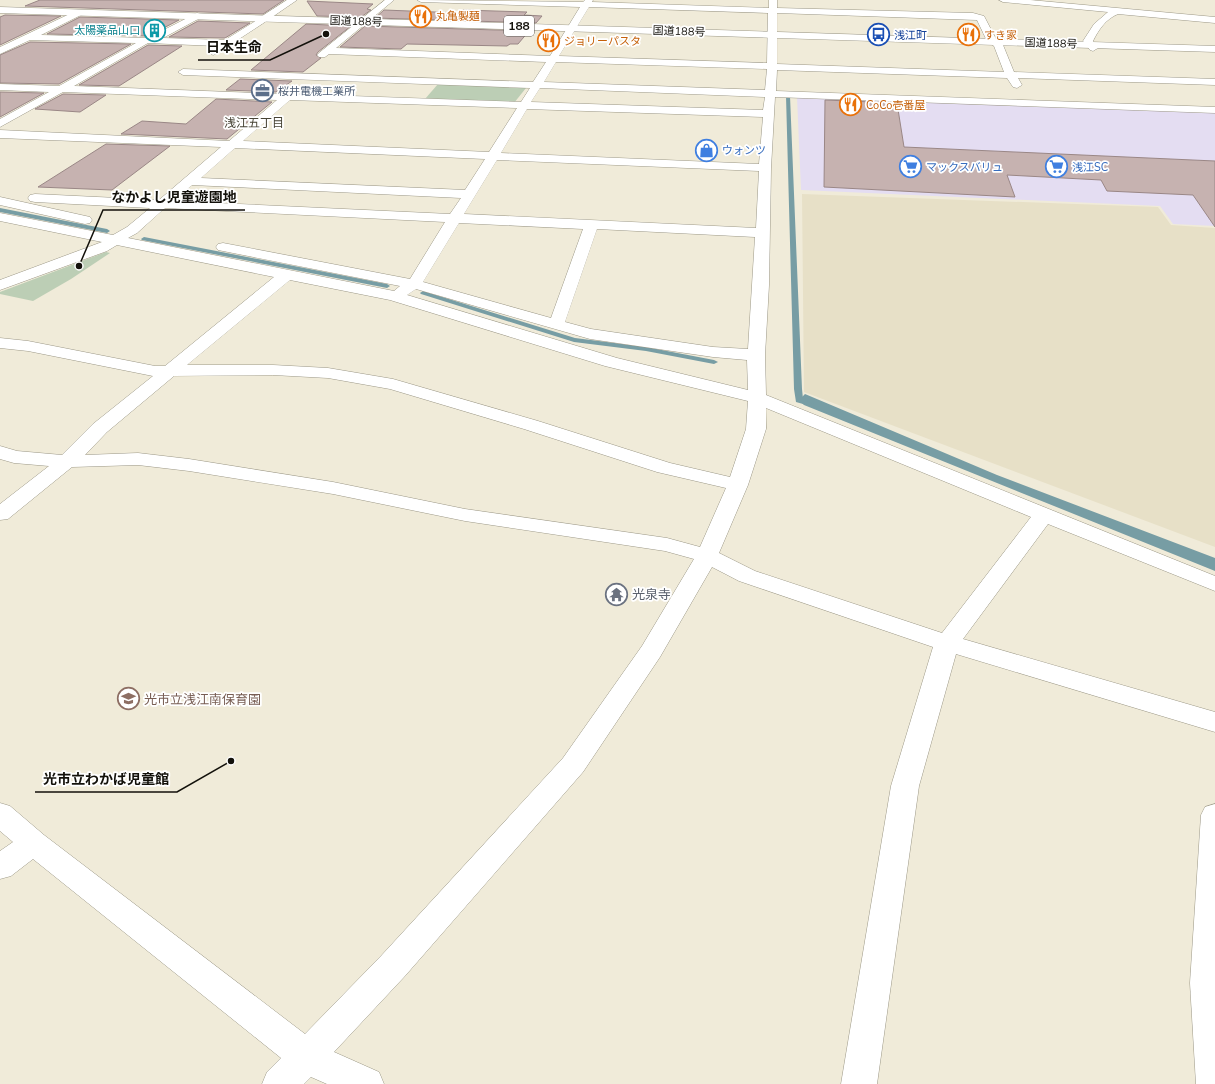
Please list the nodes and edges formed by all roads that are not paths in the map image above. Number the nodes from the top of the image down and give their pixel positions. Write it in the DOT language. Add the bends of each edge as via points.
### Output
graph roads {
  1 [pos="294,0"];
  2 [pos="390,0"];
  3 [pos="421,0"];
  4 [pos="773,0"];
  5 [pos="1003,0"];
  6 [pos="588,2"];
  7 [pos="1137,4"];
  8 [pos="0,10"];
  9 [pos="774,10"];
  10 [pos="1115,12"];
  11 [pos="0,13"];
  12 [pos="75,14"];
  13 [pos="194,18"];
  14 [pos="262,20"];
  15 [pos="1215,20"];
  16 [pos="362,23"];
  17 [pos="571,30"];
  18 [pos="773,36"];
  19 [pos="29,37"];
  20 [pos="146,41"];
  21 [pos="225,43"];
  22 [pos="995,43"];
  23 [pos="1091,46"];
  24 [pos="1215,49"];
  25 [pos="0,51"];
  26 [pos="327,51"];
  27 [pos="1215,52"];
  28 [pos="207,56"];
  29 [pos="553,59"];
  30 [pos="195,64"];
  31 [pos="772,66"];
  32 [pos="1011,74"];
  33 [pos="303,76"];
  34 [pos="1215,82"];
  35 [pos="164,84"];
  36 [pos="537,85"];
  37 [pos="0,87"];
  38 [pos="60,90"];
  39 [pos="151,92"];
  40 [pos="770,94"];
  41 [pos="287,97"];
  42 [pos="1028,103"];
  43 [pos="525,105"];
  44 [pos="1215,110"];
  45 [pos="769,114"];
  46 [pos="0,124"];
  47 [pos="0,134"];
  48 [pos="233,144"];
  49 [pos="493,155"];
  50 [pos="765,168"];
  51 [pos="189,181"];
  52 [pos="470,194"];
  53 [pos="0,196"];
  54 [pos="0,201"];
  55 [pos="161,204"];
  56 [pos="0,218"];
  57 [pos="455,218"];
  58 [pos="101,223"];
  59 [pos="591,225"];
  60 [pos="132,230"];
  61 [pos="763,233"];
  62 [pos="116,234"];
  63 [pos="286,275"];
  64 [pos="414,284"];
  65 [pos="0,285"];
  66 [pos="393,296"];
  67 [pos="555,324"];
  68 [pos="0,343"];
  69 [pos="756,355"];
  70 [pos="169,372"];
  71 [pos="757,398"];
  72 [pos="0,452"];
  73 [pos="67,461"];
  74 [pos="738,485"];
  75 [pos="0,514"];
  76 [pos="1044,515"];
  77 [pos="707,556"];
  78 [pos="1215,584"];
  79 [pos="947,643"];
  80 [pos="1215,722"];
  81 [pos="0,814"];
  82 [pos="1215,815"];
  83 [pos="34,843"];
  84 [pos="0,867"];
  85 [pos="307,1057"];
  86 [pos="280,1084"];
  87 [pos="366,1084"];
  88 [pos="859,1084"];
  89 [pos="1214,1084"];
  1 -- 14 [label="main road"];
  2 -- 16 [label="main road"];
  3 -- 6 [label="main road"];
  4 -- 9 [label="main road"];
  5 -- 10 [label="main road"];
  6 -- 9 [label="main road"];
  6 -- 17 [label="main road"];
  7 -- 10 [label="main road"];
  8 -- 12 [label="main road, 国道188号 / 188"];
  9 -- 18 [label="main road"];
  9 -- 22 [label="main road" via="973,16 981,18"];
  10 -- 15 [label="main road"];
  10 -- 23 [label="main road" via="1100,21 1088,41"];
  11 -- 12 [label="main road, 国道188号 / 188"];
  12 -- 13 [label="main road, 国道188号 / 188"];
  12 -- 19 [label="main road"];
  13 -- 14 [label="main road, 国道188号 / 188"];
  13 -- 20 [label="main road" via="155,39"];
  14 -- 16 [label="main road, 国道188号 / 188"];
  14 -- 21 [label="main road"];
  16 -- 17 [label="main road, 国道188号 / 188"];
  16 -- 26 [label="main road"];
  17 -- 18 [label="main road, 国道188号 / 188"];
  17 -- 29 [label="main road"];
  18 -- 22 [label="main road, 国道188号 / 188"];
  18 -- 31 [label="main road"];
  19 -- 20 [label="main road"];
  19 -- 25 [label="main road"];
  20 -- 21 [label="main road"];
  20 -- 38 [label="main road"];
  21 -- 28 [label="main road"];
  22 -- 23 [label="main road, 国道188号 / 188"];
  22 -- 32 [label="main road"];
  23 -- 24 [label="main road, 国道188号 / 188"];
  23 -- 27 [label="main road, 国道188号 / 188"];
  26 -- 29 [label="main road"];
  26 -- 33 [label="main road"];
  29 -- 31 [label="main road"];
  29 -- 36 [label="main road"];
  30 -- 33 [label="main road" via="180,74"];
  31 -- 32 [label="main road"];
  31 -- 40 [label="main road"];
  32 -- 34 [label="main road"];
  32 -- 42 [label="main road"];
  33 -- 36 [label="main road"];
  33 -- 41 [label="main road"];
  35 -- 39 [label="main road"];
  36 -- 40 [label="main road"];
  36 -- 43 [label="main road"];
  37 -- 38 [label="main road"];
  38 -- 39 [label="main road"];
  38 -- 46 [label="main road"];
  39 -- 41 [label="main road"];
  40 -- 42 [label="main road"];
  40 -- 45 [label="main road"];
  41 -- 43 [label="main road"];
  41 -- 48 [label="main road"];
  42 -- 44 [label="main road"];
  43 -- 45 [label="main road"];
  43 -- 49 [label="main road"];
  45 -- 50 [label="main road"];
  47 -- 48 [label="main road"];
  48 -- 49 [label="main road"];
  48 -- 51 [label="main road"];
  49 -- 50 [label="main road"];
  49 -- 52 [label="main road"];
  50 -- 61 [label="main road"];
  51 -- 52 [label="main road"];
  51 -- 55 [label="main road"];
  52 -- 57 [label="main road"];
  53 -- 55 [label="main road"];
  54 -- 58 [label="main road"];
  55 -- 57 [label="main road"];
  55 -- 60 [label="main road"];
  56 -- 62 [label="main road"];
  57 -- 59 [label="main road"];
  57 -- 64 [label="main road"];
  59 -- 61 [label="main road"];
  59 -- 67 [label="main road" via="559,319"];
  60 -- 62 [label="main road"];
  60 -- 64 [label="main road"];
  61 -- 69 [label="main road"];
  62 -- 63 [label="main road"];
  62 -- 65 [label="main road" via="102,248"];
  63 -- 66 [label="main road"];
  63 -- 70 [label="main road"];
  64 -- 66 [label="main road"];
  64 -- 67 [label="main road"];
  66 -- 71 [label="main road" via="611,362"];
  67 -- 69 [label="main road" via="590,334 713,352"];
  68 -- 70 [label="main road"];
  69 -- 71 [label="main road"];
  70 -- 73 [label="main road" via="100,428"];
  70 -- 74 [label="main road" via="320,372 393,384 664,468"];
  71 -- 74 [label="main road" via="756,429"];
  71 -- 76 [label="main road"];
  72 -- 73 [label="main road" via="14,456"];
  73 -- 75 [label="main road"];
  73 -- 77 [label="main road" via="138,459 189,465 333,488 465,515 668,546"];
  74 -- 77 [label="main road"];
  76 -- 78 [label="main road"];
  76 -- 79 [label="main road"];
  77 -- 79 [label="main road" via="747,576"];
  77 -- 85 [label="main road" via="651,651 573,765 393,966"];
  79 -- 80 [label="main road"];
  79 -- 88 [label="main road" via="905,786"];
  81 -- 83 [label="main road"];
  82 -- 89 [label="main road" via="1207,982"];
  83 -- 84 [label="main road"];
  83 -- 85 [label="main road"];
  85 -- 86 [label="main road"];
  85 -- 87 [label="main road"];
}
